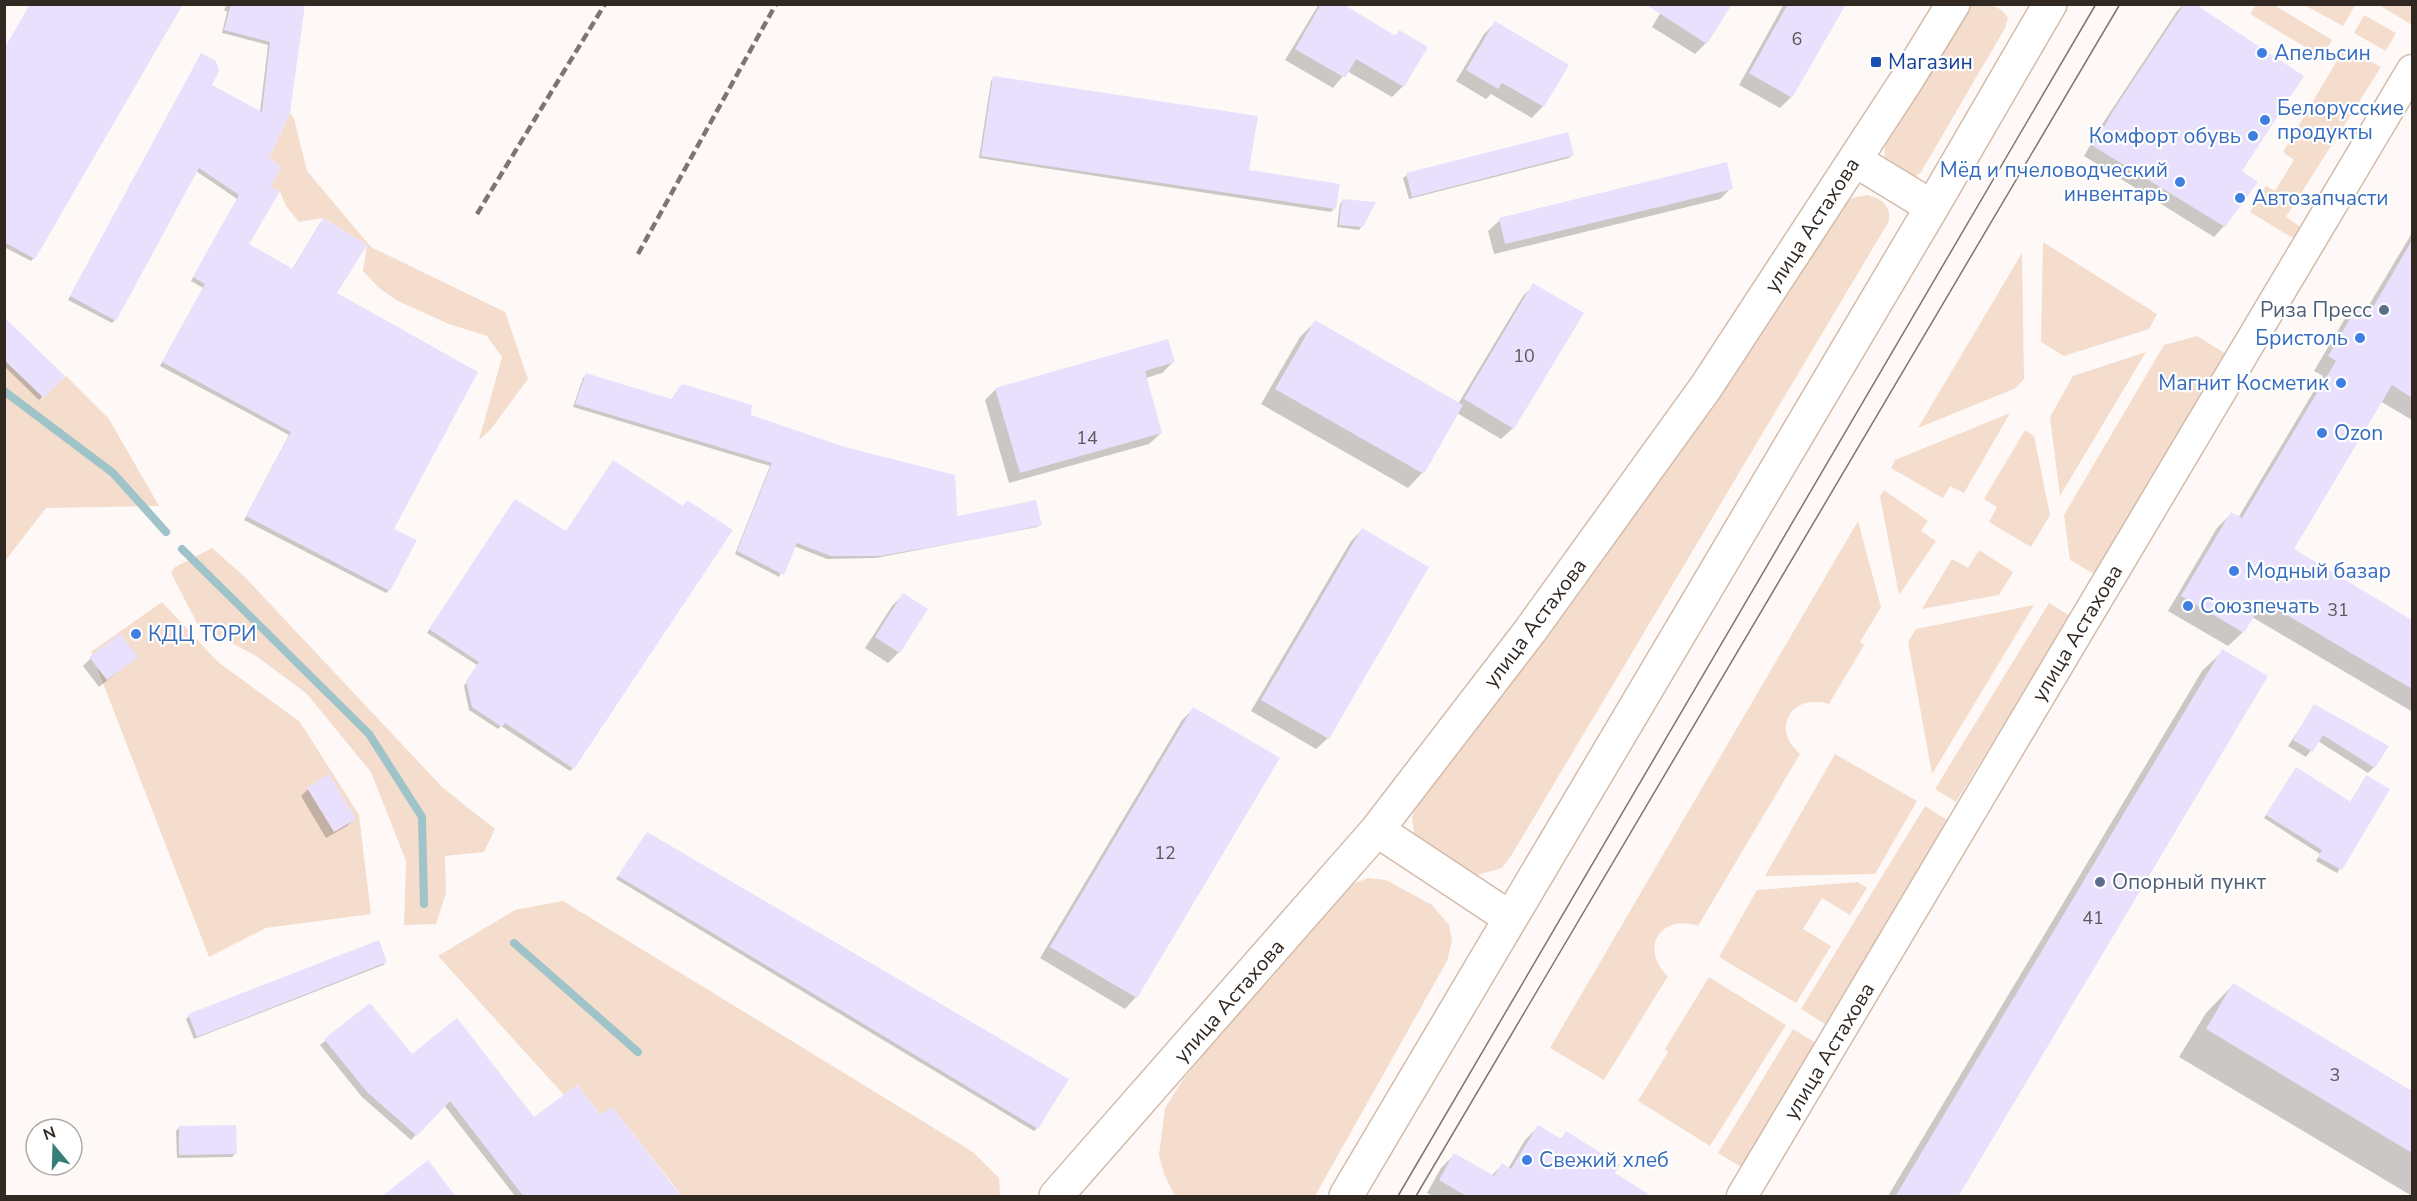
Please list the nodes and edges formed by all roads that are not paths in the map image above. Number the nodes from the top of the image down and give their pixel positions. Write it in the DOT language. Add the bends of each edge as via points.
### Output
graph roads {
  1 [pos="1953,4"];
  2 [pos="2038,8"];
  3 [pos="2412,70"];
  4 [pos="1855,160"];
  5 [pos="1932,207"];
  6 [pos="1377,830"];
  7 [pos="1510,918"];
  8 [pos="1068,1193"];
  9 [pos="1346,1197"];
  10 [pos="1742,1197"];
  1 -- 4 [label="main road, улица Астахова"];
  2 -- 5 [label="main road"];
  3 -- 10 [label="street, улица Астахова"];
  4 -- 5 [label="main road"];
  4 -- 6 [label="main road, улица Астахова" via="1706,387 1530,631"];
  5 -- 7 [label="main road"];
  6 -- 7 [label="main road"];
  6 -- 8 [label="main road, улица Астахова"];
  7 -- 9 [label="main road"];
}
